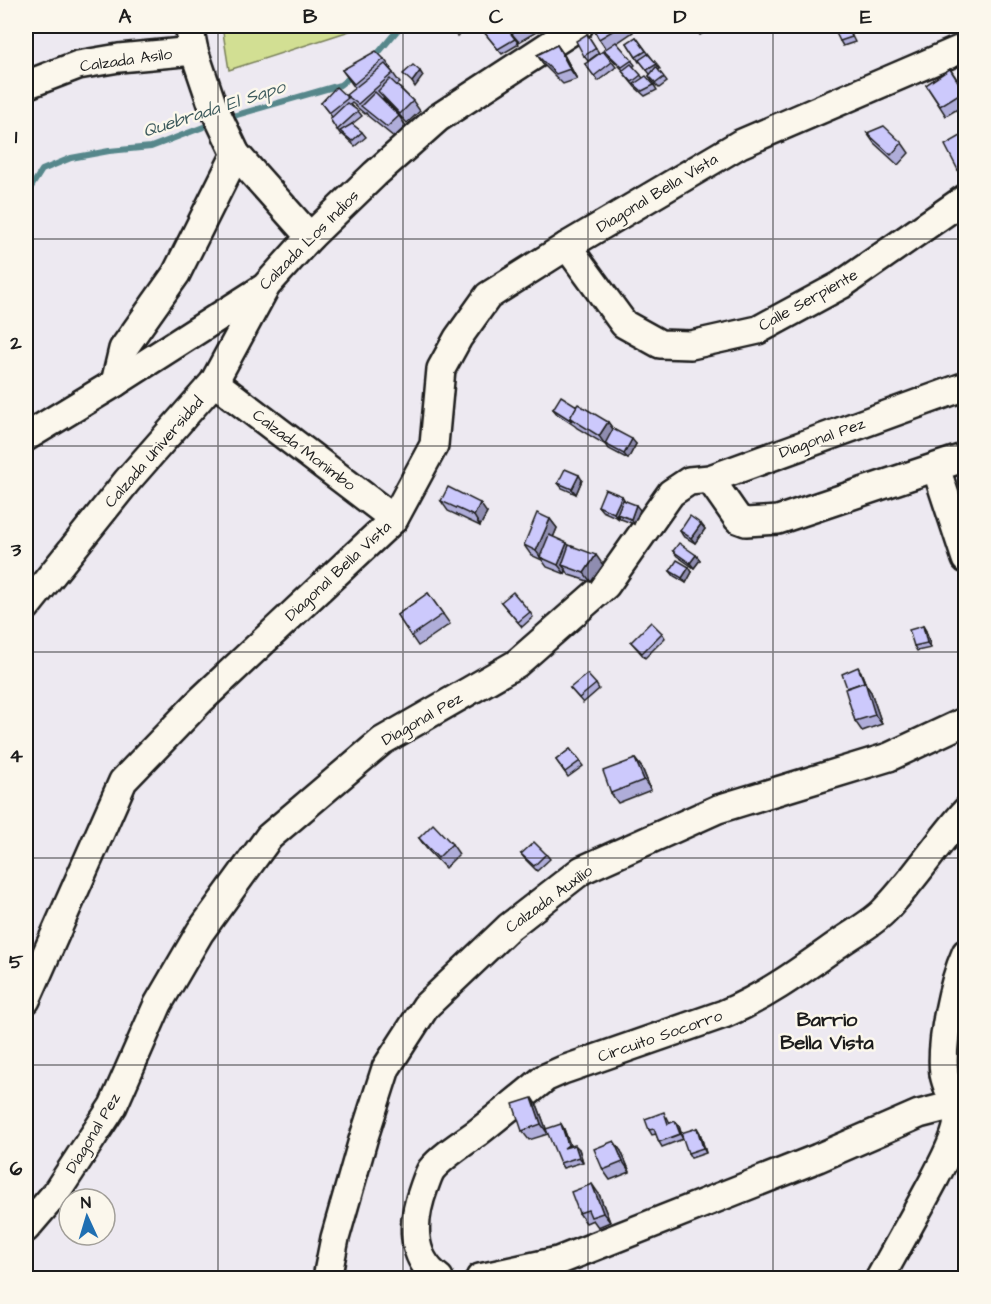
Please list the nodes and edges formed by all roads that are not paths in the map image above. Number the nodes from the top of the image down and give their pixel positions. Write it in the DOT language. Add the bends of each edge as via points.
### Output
graph roads {
  1 [pos="579,26"];
  2 [pos="191,38"];
  3 [pos="966,47"];
  4 [pos="26,85"];
  5 [pos="236,154"];
  6 [pos="966,198"];
  7 [pos="309,237"];
  8 [pos="567,246"];
  9 [pos="265,287"];
  10 [pos="214,382"];
  11 [pos="116,383"];
  12 [pos="966,386"];
  13 [pos="26,437"];
  14 [pos="966,457"];
  15 [pos="936,468"];
  16 [pos="710,479"];
  17 [pos="394,519"];
  18 [pos="966,559"];
  19 [pos="26,607"];
  20 [pos="966,721"];
  21 [pos="966,810"];
  22 [pos="966,953"];
  23 [pos="26,1000"];
  24 [pos="960,1099"];
  25 [pos="26,1228"];
  26 [pos="327,1278"];
  27 [pos="439,1278"];
  28 [pos="480,1278"];
  29 [pos="880,1278"];
  1 -- 7 [label="street, Calzada Los Indios" via="438,118"];
  2 -- 4 [label="street, Calzada Asilo" via="78,65"];
  2 -- 5 [label="street" via="217,115"];
  3 -- 8 [label="street, Diagonal Bella Vista" via="740,144"];
  5 -- 7 [label="street"];
  5 -- 11 [label="street" via="176,274 123,348"];
  6 -- 8 [label="street, Calle Serpiente" via="841,285 758,330 691,345 660,344 624,324"];
  7 -- 9 [label="street, Calzada Los Indios"];
  8 -- 17 [label="street, Diagonal Bella Vista" via="488,296 458,338 441,369 434,445"];
  9 -- 10 [label="street, Calzada Universidad"];
  9 -- 11 [label="street, Calzada Los Indios"];
  10 -- 17 [label="street, Calzada Monimbo"];
  10 -- 19 [label="street, Calzada Universidad" via="127,481"];
  11 -- 13 [label="street, Calzada Los Indios"];
  12 -- 16 [label="street, Diagonal Pez"];
  14 -- 15 [label="street"];
  15 -- 16 [label="street" via="778,519 746,522 738,519"];
  15 -- 18 [label="street"];
  16 -- 25 [label="street, Diagonal Pez" via="689,481 671,493 606,585 516,664 382,741 268,837 200,932 158,1004 112,1106 56,1193"];
  17 -- 23 [label="street, Diagonal Bella Vista" via="201,700 123,781"];
  20 -- 26 [label="street, Calzada Auxilio" via="889,757 718,809 582,870 509,927 426,1006 387,1068 335,1238"];
  21 -- 27 [label="street, Circuito Socorro" via="883,913 785,982 724,1014 545,1078 452,1151 431,1171 417,1206 414,1227 423,1262"];
  22 -- 24 [label="street" via="943,1042 945,1078"];
  24 -- 28 [label="street" via="558,1261"];
  24 -- 29 [label="street" via="951,1145"];
}
